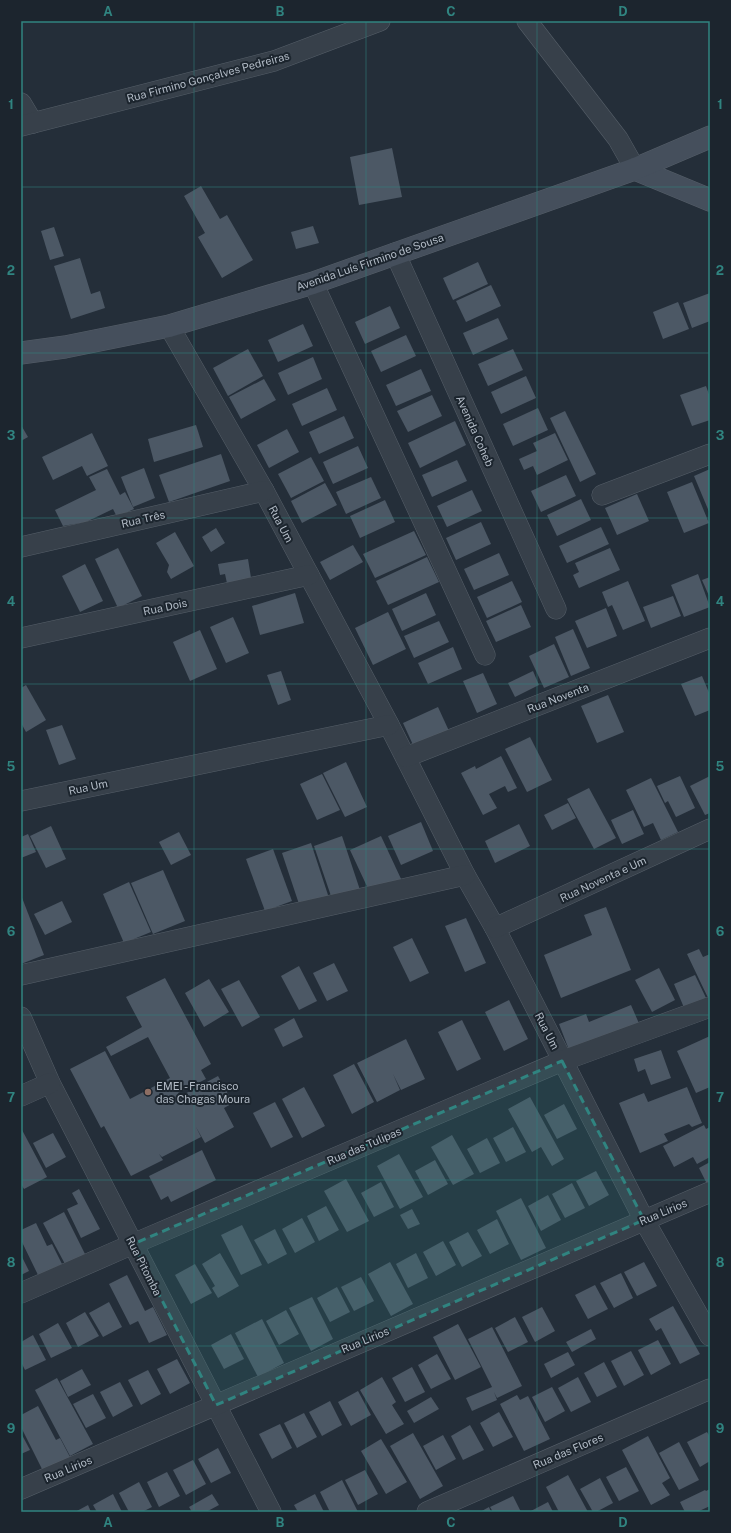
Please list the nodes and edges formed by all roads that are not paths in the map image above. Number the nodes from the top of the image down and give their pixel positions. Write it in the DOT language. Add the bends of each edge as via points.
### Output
graph roads {
  1 [pos="380,21"];
  2 [pos="527,21"];
  3 [pos="21,103"];
  4 [pos="27,124"];
  5 [pos="710,137"];
  6 [pos="635,169"];
  7 [pos="710,200"];
  8 [pos="395,253"];
  9 [pos="313,283"];
  10 [pos="169,326"];
  11 [pos="21,353"];
  12 [pos="710,454"];
  13 [pos="264,490"];
  14 [pos="602,495"];
  15 [pos="21,547"];
  16 [pos="309,575"];
  17 [pos="556,609"];
  18 [pos="21,638"];
  19 [pos="710,638"];
  20 [pos="485,655"];
  21 [pos="389,724"];
  22 [pos="406,757"];
  23 [pos="21,801"];
  24 [pos="710,829"];
  25 [pos="465,875"];
  26 [pos="496,928"];
  27 [pos="21,975"];
  28 [pos="710,1007"];
  29 [pos="21,1017"];
  30 [pos="562,1061"];
  31 [pos="50,1083"];
  32 [pos="21,1096"];
  33 [pos="710,1192"];
  34 [pos="644,1220"];
  35 [pos="133,1244"];
  36 [pos="21,1293"];
  37 [pos="710,1336"];
  38 [pos="710,1389"];
  39 [pos="216,1405"];
  40 [pos="21,1490"];
  41 [pos="271,1512"];
  42 [pos="427,1512"];
  1 -- 4 [label="street, Rua Firmino Gonçalves Pedreiras" via="274,61"];
  2 -- 6 [label="street" via="618,139"];
  3 -- 4 [label="street"];
  5 -- 6 [label="main road, Avenida Luís Firmino de Sousa"];
  6 -- 7 [label="main road"];
  6 -- 8 [label="main road, Avenida Luís Firmino de Sousa"];
  8 -- 9 [label="main road, Avenida Luís Firmino de Sousa"];
  8 -- 17 [label="street, Avenida Coheb"];
  9 -- 10 [label="main road, Avenida Luís Firmino de Sousa"];
  9 -- 20 [label="street"];
  10 -- 11 [label="main road, Avenida Luís Firmino de Sousa"];
  10 -- 13 [label="street, Rua Um"];
  12 -- 14 [label="street"];
  13 -- 15 [label="street, Rua Três"];
  13 -- 16 [label="street, Rua Um"];
  16 -- 18 [label="street, Rua Dois"];
  16 -- 21 [label="street, Rua Um"];
  19 -- 22 [label="street, Rua Noventa"];
  21 -- 22 [label="street, Rua Um"];
  21 -- 23 [label="street, Rua Um"];
  22 -- 25 [label="street, Rua Um"];
  24 -- 26 [label="street, Rua Noventa e Um"];
  25 -- 26 [label="street, Rua Um"];
  25 -- 27 [label="street"];
  26 -- 30 [label="street, Rua Um"];
  28 -- 30 [label="street, Rua das Tulipas"];
  29 -- 31 [label="street, Rua Pitomba"];
  30 -- 34 [label="street, Rua Um"];
  30 -- 35 [label="street, Rua das Tulipas"];
  31 -- 32 [label="street"];
  31 -- 35 [label="street, Rua Pitomba"];
  33 -- 34 [label="street, Rua Lirios"];
  34 -- 37 [label="street, Rua Um"];
  34 -- 39 [label="street, Rua Lirios"];
  35 -- 36 [label="street, Rua das Tulipas"];
  35 -- 39 [label="street, Rua Pitomba"];
  38 -- 42 [label="street, Rua das Flores"];
  39 -- 40 [label="street, Rua Lirios"];
  39 -- 41 [label="street, Rua Pitomba"];
}
